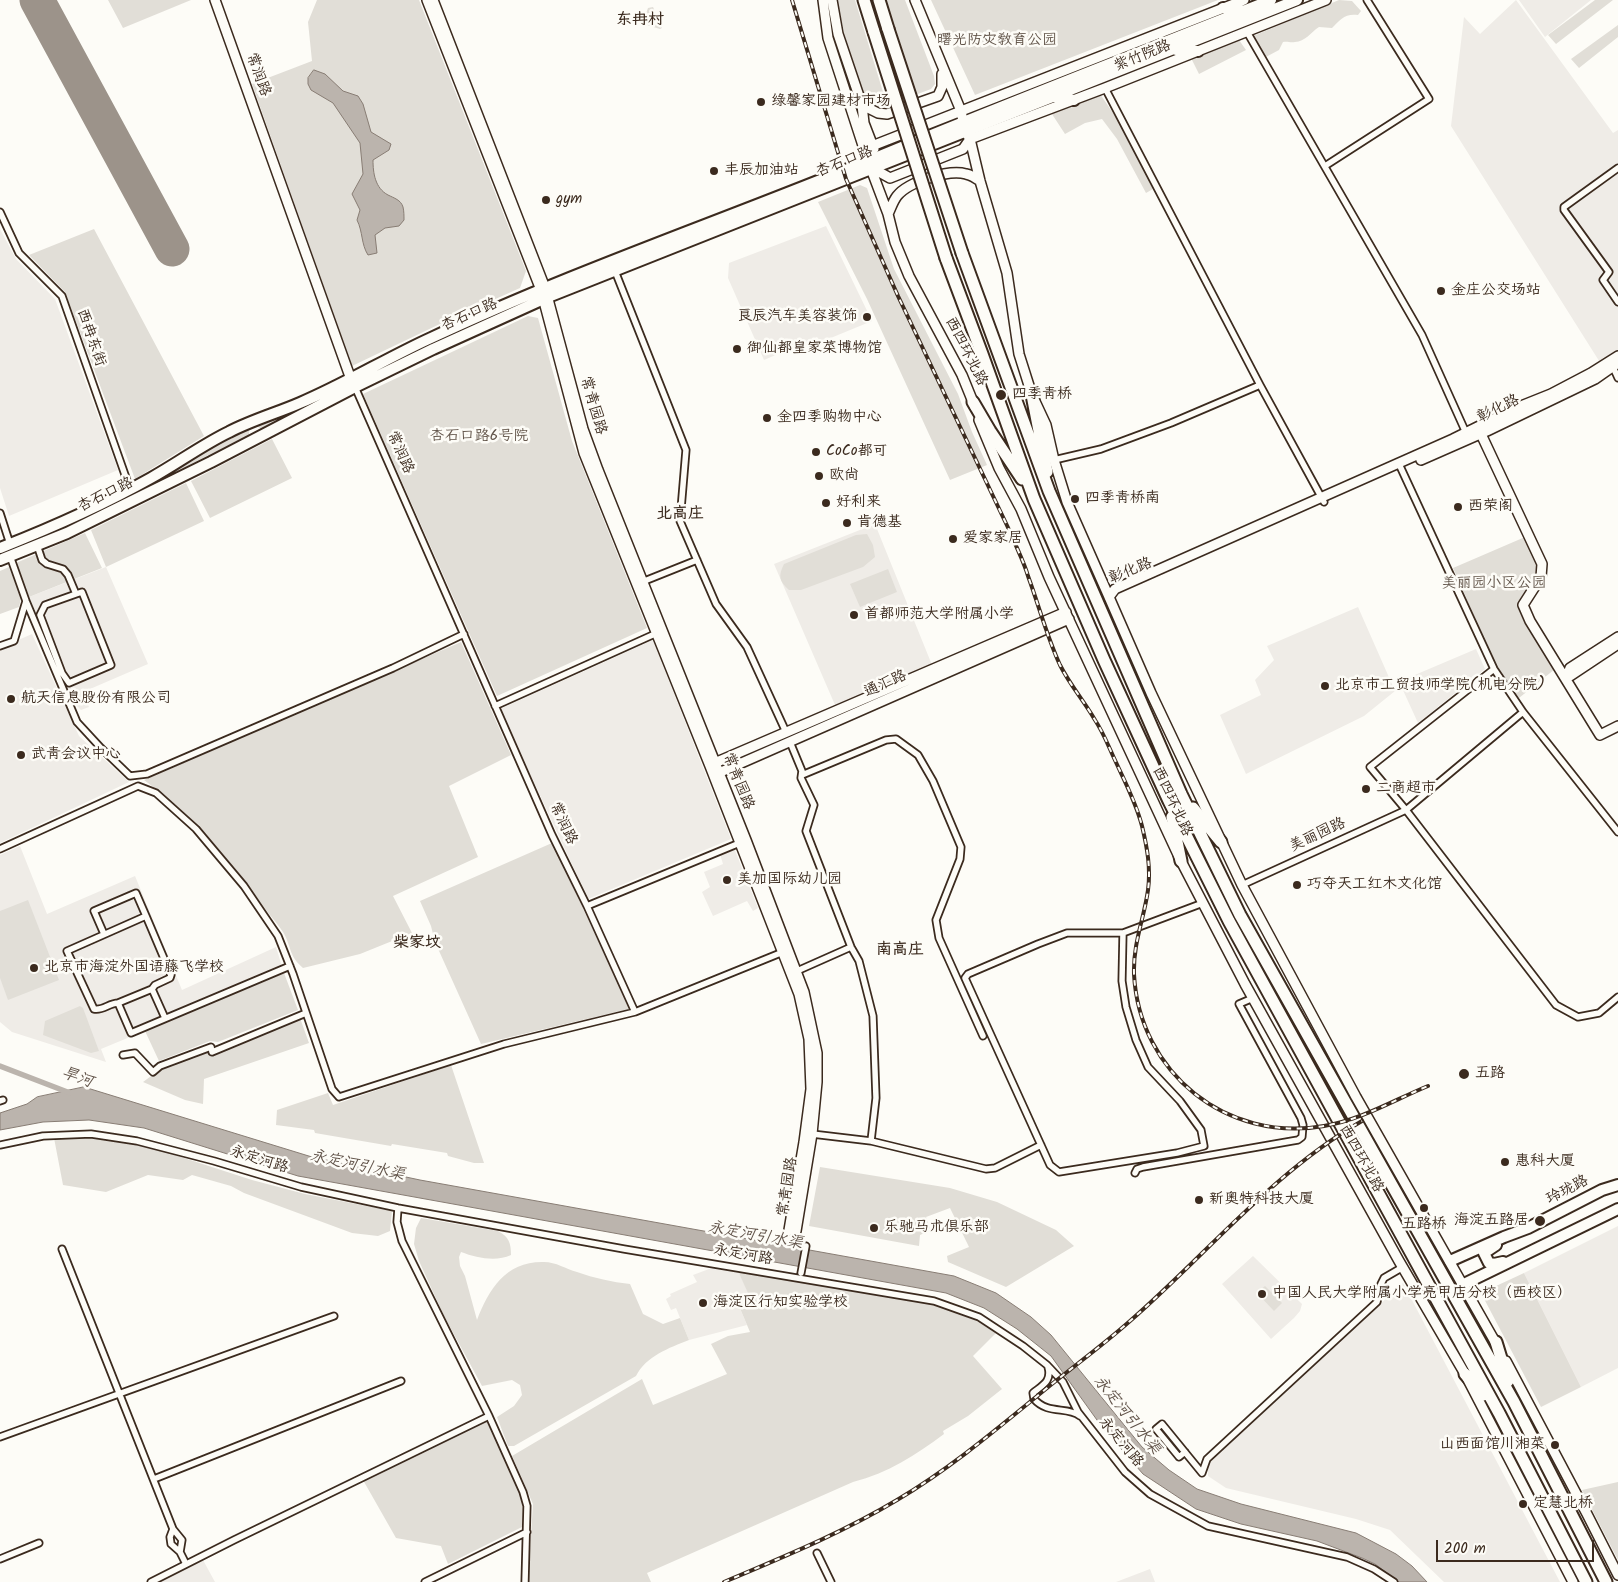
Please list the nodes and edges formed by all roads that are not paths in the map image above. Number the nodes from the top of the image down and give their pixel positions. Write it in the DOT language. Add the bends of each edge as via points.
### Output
graph roads {
  1 [pos="215,0"];
  2 [pos="427,0"];
  3 [pos="433,0"];
  4 [pos="823,0"];
  5 [pos="832,0"];
  6 [pos="864,0"];
  7 [pos="879,0"];
  8 [pos="915,0"];
  9 [pos="1270,0"];
  10 [pos="1297,0"];
  11 [pos="1326,0"];
  12 [pos="1367,0"];
  13 [pos="1244,5"];
  14 [pos="1223,8"];
  15 [pos="1247,32"];
  16 [pos="1173,50"];
  17 [pos="1198,51"];
  18 [pos="942,67"];
  19 [pos="1105,88"];
  20 [pos="1054,97"];
  21 [pos="849,98"];
  22 [pos="1074,100"];
  23 [pos="862,105"];
  24 [pos="864,122"];
  25 [pos="965,126"];
  26 [pos="872,146"];
  27 [pos="872,162"];
  28 [pos="1325,166"];
  29 [pos="1618,168"];
  30 [pos="980,181"];
  31 [pos="0,212"];
  32 [pos="888,214"];
  33 [pos="615,271"];
  34 [pos="544,294"];
  35 [pos="1618,302"];
  36 [pos="1618,356"];
  37 [pos="1615,365"];
  38 [pos="1618,378"];
  39 [pos="353,383"];
  40 [pos="1260,385"];
  41 [pos="1032,395"];
  42 [pos="973,402"];
  43 [pos="1481,434"];
  44 [pos="1468,436"];
  45 [pos="1054,460"];
  46 [pos="1400,466"];
  47 [pos="130,489"];
  48 [pos="1049,492"];
  49 [pos="1034,499"];
  50 [pos="1322,500"];
  51 [pos="0,513"];
  52 [pos="10,544"];
  53 [pos="37,545"];
  54 [pos="0,548"];
  55 [pos="5,558"];
  56 [pos="697,560"];
  57 [pos="642,582"];
  58 [pos="76,594"];
  59 [pos="1108,597"];
  60 [pos="26,601"];
  61 [pos="1068,616"];
  62 [pos="657,633"];
  63 [pos="464,634"];
  64 [pos="1618,637"];
  65 [pos="1618,644"];
  66 [pos="0,646"];
  67 [pos="1494,669"];
  68 [pos="1566,679"];
  69 [pos="64,682"];
  70 [pos="495,706"];
  71 [pos="1524,712"];
  72 [pos="1618,726"];
  73 [pos="786,732"];
  74 [pos="790,742"];
  75 [pos="712,764"];
  76 [pos="716,774"];
  77 [pos="137,775"];
  78 [pos="802,775"];
  79 [pos="138,786"];
  80 [pos="1181,794"];
  81 [pos="1169,801"];
  82 [pos="1406,810"];
  83 [pos="1618,832"];
  84 [pos="743,841"];
  85 [pos="1221,842"];
  86 [pos="0,849"];
  87 [pos="1181,862"];
  88 [pos="1242,885"];
  89 [pos="1203,903"];
  90 [pos="587,906"];
  91 [pos="146,916"];
  92 [pos="1123,933"];
  93 [pos="104,934"];
  94 [pos="851,948"];
  95 [pos="783,952"];
  96 [pos="290,966"];
  97 [pos="797,971"];
  98 [pos="152,989"];
  99 [pos="1618,997"];
  100 [pos="1253,998"];
  101 [pos="118,1003"];
  102 [pos="635,1012"];
  103 [pos="306,1013"];
  104 [pos="165,1018"];
  105 [pos="983,1036"];
  106 [pos="122,1055"];
  107 [pos="812,1134"];
  108 [pos="871,1141"];
  109 [pos="0,1145"];
  110 [pos="1041,1145"];
  111 [pos="1135,1173"];
  112 [pos="1618,1185"];
  113 [pos="398,1208"];
  114 [pos="1618,1209"];
  115 [pos="1528,1228"];
  116 [pos="806,1246"];
  117 [pos="62,1249"];
  118 [pos="1517,1258"];
  119 [pos="1450,1261"];
  120 [pos="1403,1267"];
  121 [pos="801,1273"];
  122 [pos="1464,1284"];
  123 [pos="334,1316"];
  124 [pos="1496,1342"];
  125 [pos="1048,1365"];
  126 [pos="1465,1374"];
  127 [pos="401,1381"];
  128 [pos="120,1395"];
  129 [pos="1514,1402"];
  130 [pos="1498,1413"];
  131 [pos="490,1416"];
  132 [pos="1083,1418"];
  133 [pos="0,1437"];
  134 [pos="1185,1452"];
  135 [pos="154,1479"];
  136 [pos="173,1529"];
  137 [pos="527,1532"];
  138 [pos="39,1543"];
  139 [pos="180,1552"];
  140 [pos="818,1553"];
  141 [pos="0,1559"];
  142 [pos="186,1564"];
  143 [pos="1618,1577"];
  144 [pos="151,1582"];
  145 [pos="425,1582"];
  146 [pos="525,1582"];
  147 [pos="831,1582"];
  148 [pos="1394,1582"];
  149 [pos="1573,1582"];
  150 [pos="1586,1582"];
  151 [pos="1606,1582"];
  152 [pos="1611,1582"];
  1 -- 39 [label="street, 常润路"];
  2 -- 34 [label="street, 常青园路"];
  3 -- 34 [label="street, 常青园路"];
  4 -- 21 [label="street, 西四环北路" via="828,38"];
  5 -- 23 [label="street, 西四环北路" via="838,34"];
  6 -- 49 [label="highway, 西四环北路, bridge" via="946,258"];
  7 -- 48 [label="highway, 西四环北路, bridge" via="962,253"];
  8 -- 18 [label="street, 西四环北路"];
  9 -- 13 [label="main road, 紫竹院路"];
  10 -- 16 [label="main road, 紫竹院路"];
  11 -- 15 [label="street, 紫竹院路"];
  12 -- 28 [label="street" via="1429,99"];
  13 -- 14 [label="main road"];
  13 -- 25 [label="main road, 紫竹院路"];
  14 -- 25 [label="street, 紫竹院路"];
  15 -- 17 [label="street, 紫竹院路"];
  15 -- 28 [label="street"];
  16 -- 17 [label="main road"];
  16 -- 20 [label="main road, 紫竹院路"];
  17 -- 19 [label="street, 紫竹院路"];
  18 -- 23 [label="street" via="942,86 938,96 887,114"];
  18 -- 25 [label="street, 西四环北路"];
  19 -- 22 [label="street, 紫竹院路"];
  19 -- 40 [label="street"];
  20 -- 22 [label="main road"];
  20 -- 25 [label="main road, 紫竹院路"];
  21 -- 24 [label="street"];
  21 -- 27 [label="street, 西四环北路"];
  22 -- 25 [label="street, 紫竹院路"];
  23 -- 24 [label="street, 西四环北路"];
  24 -- 26 [label="street, 西四环北路"];
  25 -- 26 [label="street"];
  25 -- 27 [label="main road, 杏石口路"];
  25 -- 27 [label="street" via="963,149 890,178"];
  25 -- 30 [label="street, 西四环北路"];
  26 -- 27 [label="street, 西四环北路"];
  27 -- 32 [label="street, 西四环北路"];
  27 -- 33 [label="main road, 杏石口路"];
  27 -- 34 [label="main road, 杏石口路"];
  28 -- 44 [label="street" via="1422,336"];
  29 -- 35 [label="street" via="1564,207 1609,272 1604,280"];
  30 -- 32 [label="street" via="965,173 929,178 902,191"];
  30 -- 41 [label="street, 西四环北路" via="1007,273 1019,354"];
  31 -- 47 [label="street, 西冉东街" via="19,253 62,296"];
  32 -- 42 [label="street, 西四环北路" via="909,276"];
  33 -- 34 [label="main road, 杏石口路"];
  33 -- 56 [label="street" via="686,450 680,520"];
  34 -- 39 [label="main road, 杏石口路" via="428,339"];
  34 -- 57 [label="street, 常青园路" via="583,430"];
  34 -- 62 [label="street, 常青园路" via="578,437"];
  36 -- 44 [label="street, 彰化路"];
  37 -- 38 [label="street"];
  37 -- 43 [label="street, 彰化路" via="1595,379"];
  39 -- 47 [label="main road, 杏石口路" via="228,433"];
  39 -- 53 [label="main road, 杏石口路" via="202,466"];
  39 -- 63 [label="street, 常润路"];
  40 -- 45 [label="street" via="1101,449"];
  40 -- 50 [label="street"];
  41 -- 45 [label="street, 西四环北路" via="1046,425"];
  41 -- 48 [label="highway" via="1046,459"];
  42 -- 49 [label="highway"];
  42 -- 61 [label="street, 西四环北路" via="999,468 1022,509"];
  43 -- 44 [label="street, 彰化路"];
  43 -- 68 [label="street" via="1542,564 1541,577 1523,605"];
  44 -- 46 [label="street, 彰化路"];
  45 -- 59 [label="street, 西四环北路" via="1067,502"];
  46 -- 50 [label="street, 彰化路"];
  46 -- 67 [label="street"];
  47 -- 52 [label="main road, 杏石口路"];
  48 -- 80 [label="highway, 西四环北路"];
  49 -- 81 [label="highway, 西四环北路"];
  50 -- 59 [label="street, 彰化路"];
  51 -- 52 [label="street"];
  52 -- 54 [label="main road, 杏石口路"];
  53 -- 55 [label="main road, 杏石口路"];
  53 -- 58 [label="street" via="42,560 68,575"];
  55 -- 60 [label="street"];
  56 -- 57 [label="street"];
  56 -- 73 [label="street" via="716,604 747,647"];
  57 -- 75 [label="street, 常青园路"];
  58 -- 69 [label="street" via="45,605 40,615"];
  58 -- 69 [label="street" via="82,592 111,665 69,683"];
  59 -- 85 [label="street, 西四环北路"];
  60 -- 66 [label="street" via="14,641"];
  60 -- 69 [label="street"];
  61 -- 73 [label="street, 通汇路"];
  61 -- 74 [label="street, 通汇路"];
  61 -- 87 [label="street, 西四环北路"];
  62 -- 70 [label="street"];
  62 -- 75 [label="street, 常青园路"];
  63 -- 70 [label="street, 常润路"];
  63 -- 77 [label="street" via="393,668 147,774"];
  64 -- 68 [label="street" via="1570,668"];
  65 -- 68 [label="street"];
  67 -- 71 [label="street"];
  67 -- 82 [label="street" via="1370,767"];
  68 -- 72 [label="street" via="1600,735"];
  69 -- 77 [label="street" via="77,722 130,776"];
  70 -- 90 [label="street, 常润路"];
  71 -- 82 [label="street, 美丽园路"];
  71 -- 83 [label="street"];
  73 -- 75 [label="street, 通汇路"];
  74 -- 76 [label="street, 通汇路"];
  74 -- 78 [label="street"];
  75 -- 76 [label="street, 常青园路"];
  76 -- 84 [label="street, 常青园路"];
  77 -- 79 [label="street"];
  78 -- 94 [label="street" via="814,805 806,831"];
  78 -- 105 [label="street" via="896,738 918,756 933,781 961,847 960,859 936,920 939,938"];
  79 -- 86 [label="street"];
  79 -- 96 [label="street" via="156,793 196,829 244,886 278,936"];
  80 -- 85 [label="highway"];
  80 -- 129 [label="highway, 西四环北路" via="1240,915"];
  81 -- 87 [label="highway"];
  81 -- 130 [label="highway, 西四环北路" via="1228,921"];
  82 -- 88 [label="street, 美丽园路"];
  82 -- 99 [label="street" via="1556,1005 1578,1017 1599,1013"];
  84 -- 90 [label="street"];
  84 -- 95 [label="street, 常青园路"];
  84 -- 97 [label="street, 常青园路"];
  85 -- 88 [label="street, 西四环北路"];
  87 -- 89 [label="street, 西四环北路"];
  88 -- 119 [label="street, 西四环北路" via="1356,1097"];
  89 -- 92 [label="street"];
  89 -- 100 [label="street, 西四环北路"];
  90 -- 102 [label="street, 常润路"];
  91 -- 93 [label="street"];
  91 -- 93 [label="street" via="136,893 94,911"];
  91 -- 98 [label="street" via="171,975"];
  92 -- 110 [label="street" via="1067,933 965,978"];
  92 -- 110 [label="street" via="1122,981 1136,1040 1148,1066 1201,1130 1204,1146 1059,1172 1050,1165"];
  93 -- 101 [label="street" via="67,951 94,1009"];
  94 -- 97 [label="street"];
  94 -- 108 [label="street" via="859,961 873,1016 876,1098"];
  95 -- 102 [label="street"];
  95 -- 107 [label="street, 常青园路" via="805,1018 811,1066 804,1142 789,1230 796,1231"];
  96 -- 103 [label="street"];
  96 -- 104 [label="street"];
  97 -- 107 [label="street, 常青园路" via="817,1053"];
  98 -- 101 [label="street"];
  98 -- 104 [label="street"];
  100 -- 111 [label="street" via="1239,1004 1301,1118 1302,1136 1298,1140 1143,1167"];
  100 -- 120 [label="street, 西四环北路"];
  101 -- 104 [label="street" via="131,1033"];
  102 -- 103 [label="street" via="504,1044 339,1097 332,1089"];
  103 -- 106 [label="street" via="212,1052 210,1047 160,1066 153,1072 135,1053"];
  107 -- 108 [label="street"];
  108 -- 110 [label="street" via="986,1168 995,1168"];
  109 -- 113 [label="street, 永定河路" via="52,1135 91,1134 137,1141 300,1187"];
  112 -- 115 [label="main road, 玲珑路"];
  113 -- 125 [label="street, 永定河路" via="934,1301 979,1317"];
  113 -- 131 [label="street" via="397,1222 402,1241"];
  114 -- 118 [label="main road"];
  115 -- 118 [label="main road" via="1484,1253 1489,1263 1494,1264"];
  115 -- 119 [label="main road, 玲珑路"];
  116 -- 121 [label="street"];
  117 -- 128 [label="street"];
  118 -- 122 [label="main road"];
  119 -- 122 [label="street, 西四环北路"];
  120 -- 126 [label="street, 西四环北路"];
  120 -- 134 [label="street" via="1384,1278 1376,1302 1207,1459 1202,1472"];
  122 -- 124 [label="street, 西四环北路"];
  123 -- 128 [label="street"];
  124 -- 129 [label="highway"];
  124 -- 143 [label="street, 西四环北路"];
  125 -- 132 [label="street, 永定河路" via="1063,1382"];
  125 -- 132 [label="street" via="1049,1380 1033,1393 1034,1399 1048,1408 1075,1412"];
  126 -- 130 [label="highway"];
  126 -- 149 [label="street, 西四环北路"];
  127 -- 135 [label="street"];
  128 -- 133 [label="street"];
  128 -- 135 [label="street"];
  129 -- 151 [label="highway, 西四环北路"];
  130 -- 150 [label="highway, 西四环北路"];
  131 -- 137 [label="street" via="523,1492 527,1506"];
  131 -- 142 [label="street"];
  132 -- 148 [label="street, 永定河路" via="1125,1472 1150,1494 1191,1518 1208,1526 1347,1557 1374,1568"];
  134 -- 134 [label="street" via="1179,1457 1156,1429 1162,1424"];
  135 -- 136 [label="street"];
  136 -- 139 [label="street" via="182,1540"];
  136 -- 139 [label="street" via="171,1544"];
  137 -- 145 [label="street"];
  137 -- 146 [label="street"];
  138 -- 141 [label="street"];
  139 -- 142 [label="street"];
  140 -- 147 [label="street"];
  142 -- 144 [label="street"];
  143 -- 152 [label="street"];
}
